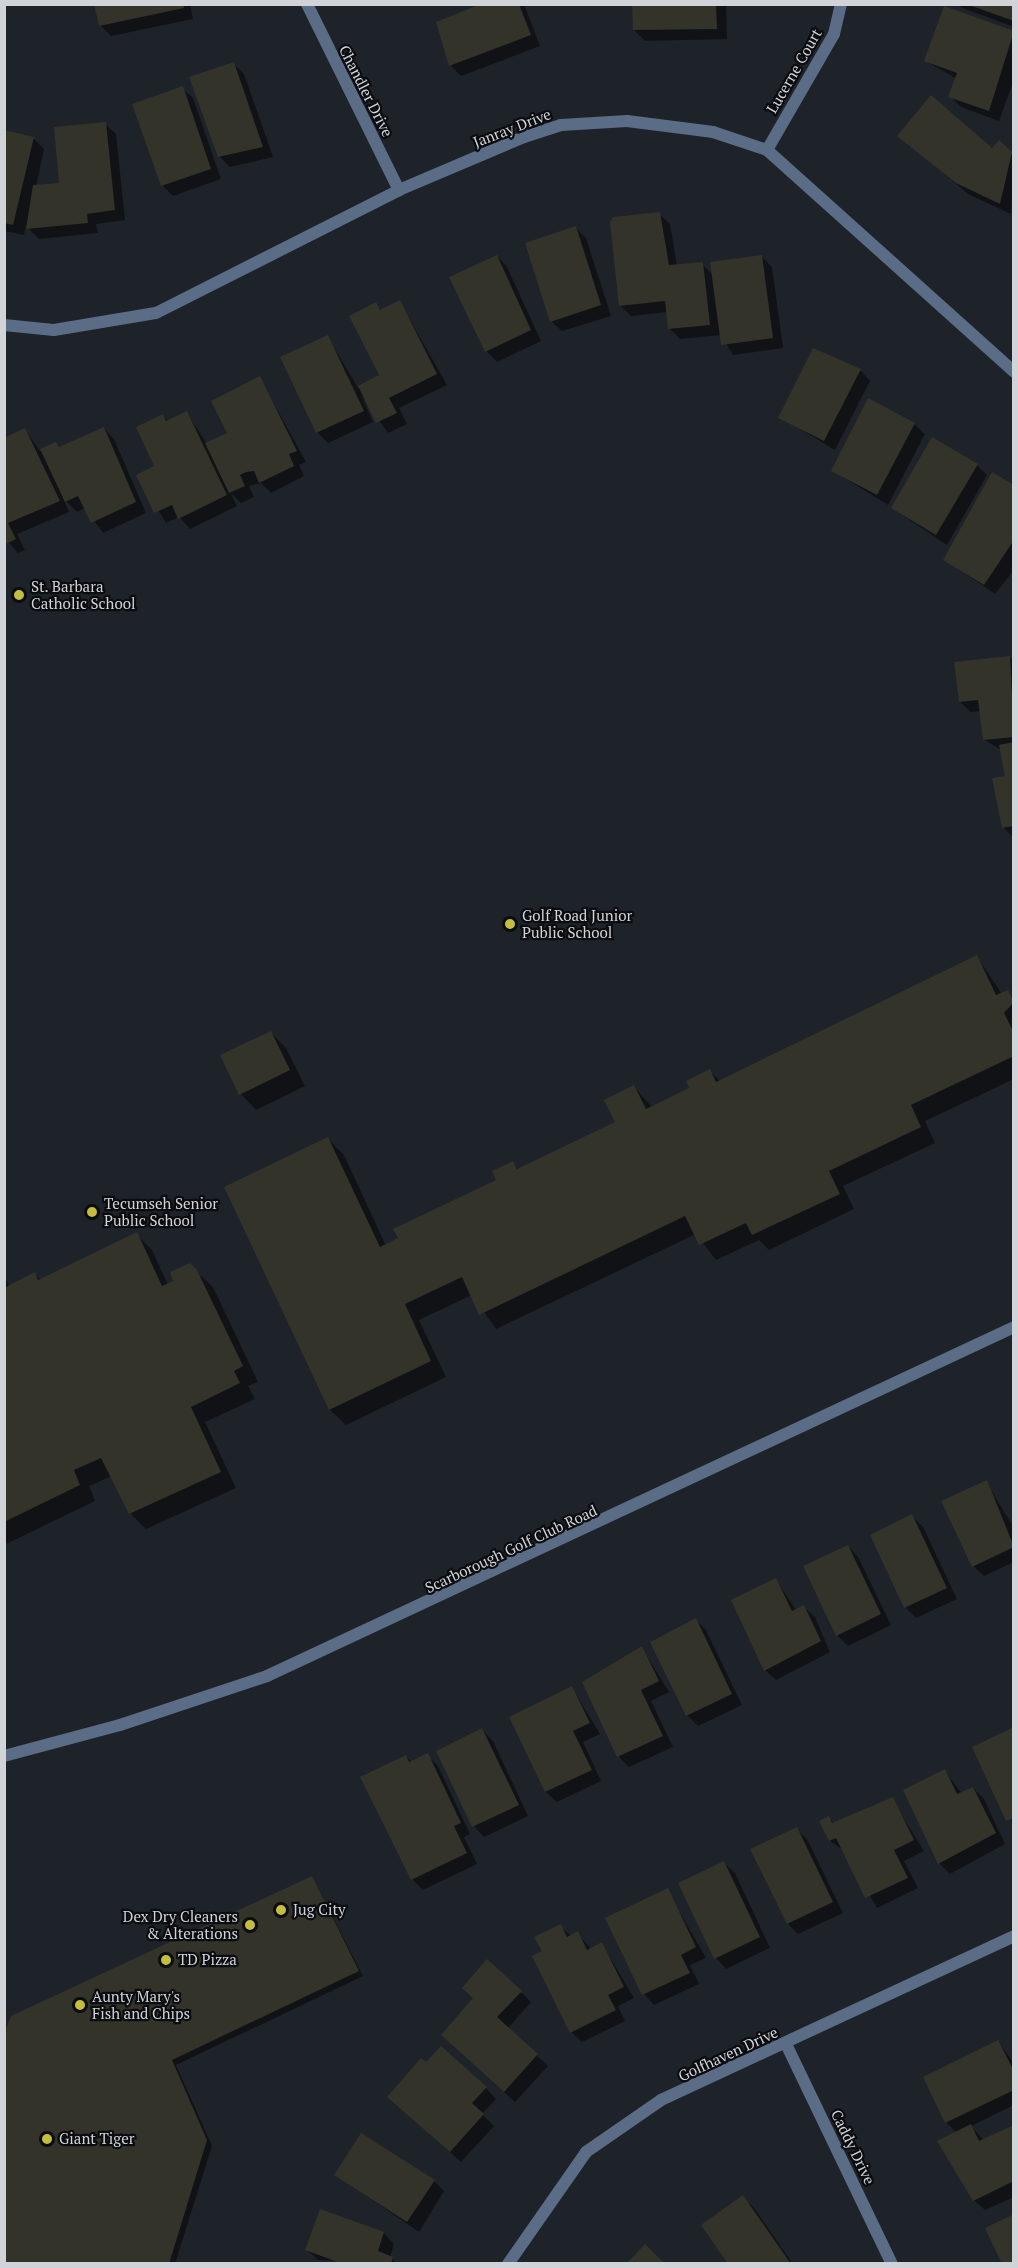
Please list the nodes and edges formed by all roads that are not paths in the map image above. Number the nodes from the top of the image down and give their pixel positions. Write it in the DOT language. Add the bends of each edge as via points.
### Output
graph roads {
  1 [pos="306,4"];
  2 [pos="841,4"];
  3 [pos="767,150"];
  4 [pos="399,190"];
  5 [pos="4,325"];
  6 [pos="1014,372"];
  7 [pos="1014,1327"];
  8 [pos="4,1756"];
  9 [pos="1014,1936"];
  10 [pos="786,2044"];
  11 [pos="508,2264"];
  12 [pos="892,2264"];
  1 -- 4 [label="street, Chandler Drive"];
  2 -- 3 [label="street, Lucerne Court" via="834,34"];
  3 -- 4 [label="street, Janray Drive" via="704,130 592,120 524,137"];
  3 -- 6 [label="street, Janray Drive"];
  4 -- 5 [label="street, Janray Drive" via="156,313 54,330"];
  7 -- 8 [label="street, Scarborough Golf Club Road" via="267,1676 120,1725"];
  9 -- 10 [label="street, Golfhaven Drive"];
  10 -- 11 [label="street, Golfhaven Drive" via="661,2100 586,2152"];
  10 -- 12 [label="street, Caddy Drive"];
}
